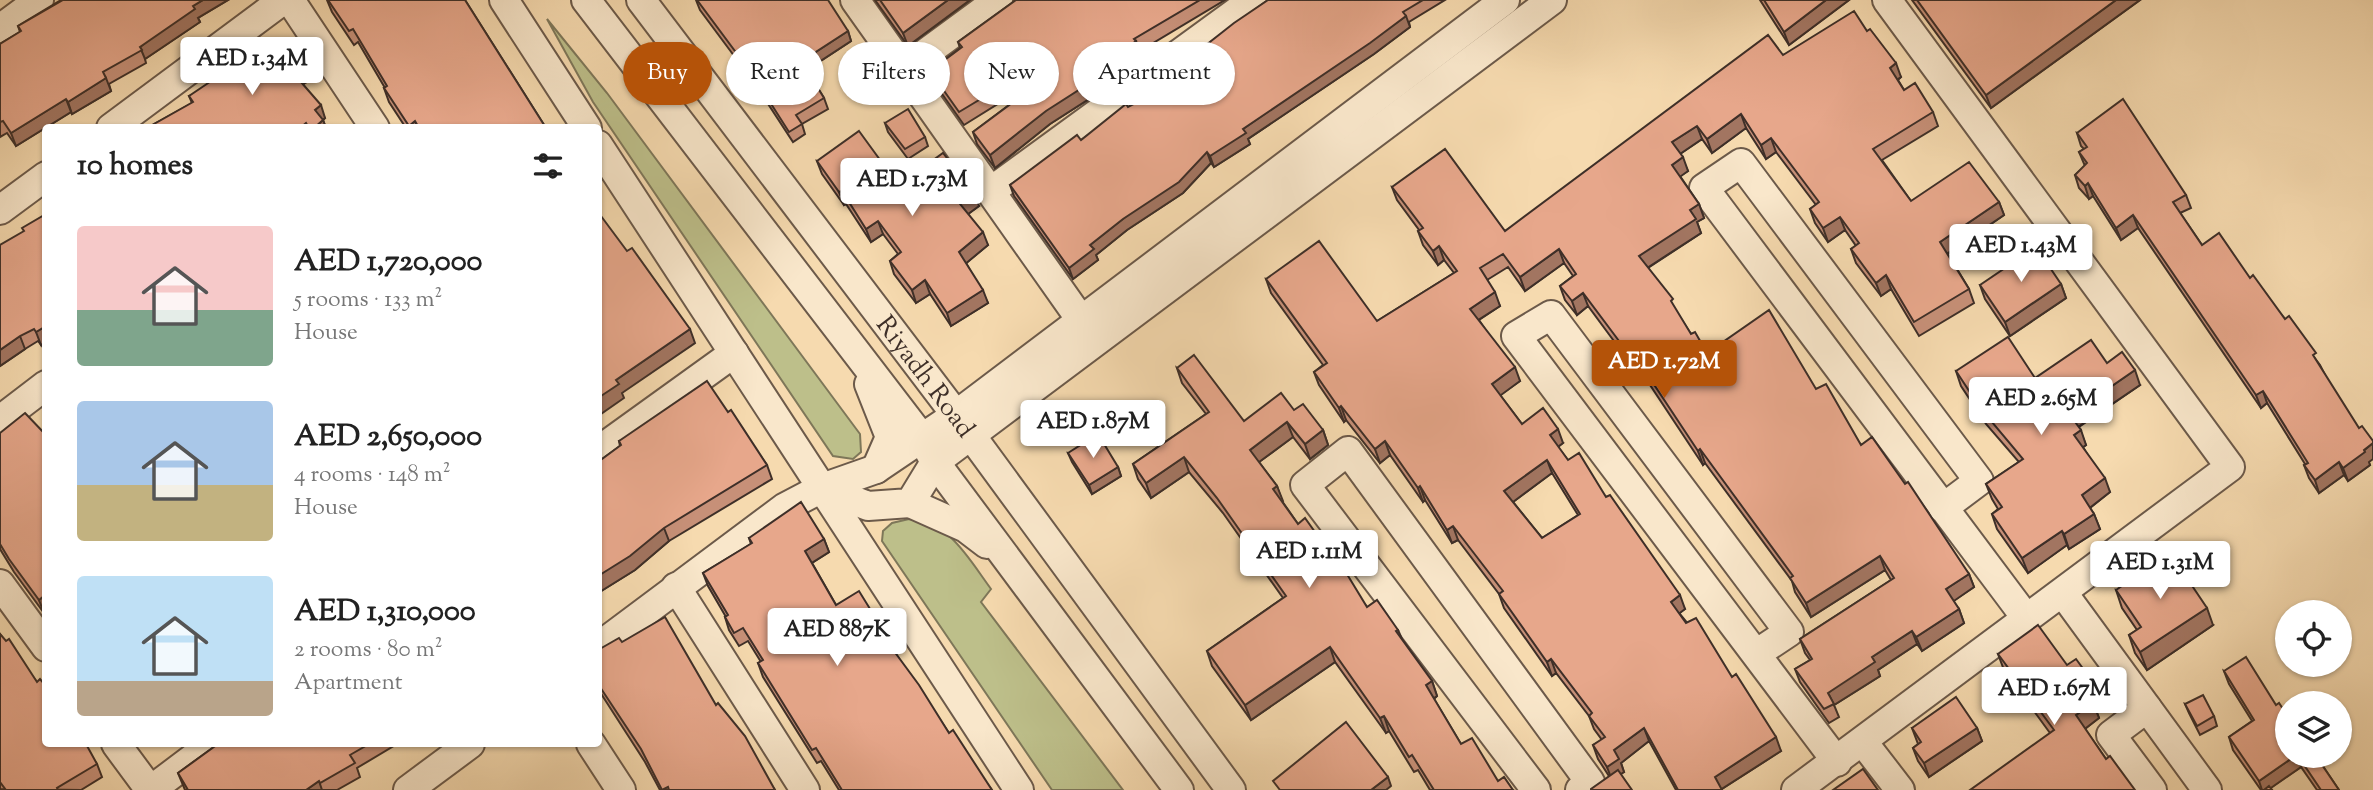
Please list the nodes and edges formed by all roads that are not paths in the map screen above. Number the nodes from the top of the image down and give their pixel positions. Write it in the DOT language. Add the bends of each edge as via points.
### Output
graph roads {
  1 [pos="39,0"];
  2 [pos="283,0"];
  3 [pos="290,0"];
  4 [pos="504,0"];
  5 [pos="586,0"];
  6 [pos="641,0"];
  7 [pos="855,0"];
  8 [pos="998,0"];
  9 [pos="1253,0"];
  10 [pos="1552,0"];
  11 [pos="1887,0"];
  12 [pos="1503,1"];
  13 [pos="0,29"];
  14 [pos="885,42"];
  15 [pos="941,42"];
  16 [pos="930,105"];
  17 [pos="116,124"];
  18 [pos="371,124"];
  19 [pos="584,124"];
  20 [pos="602,151"];
  21 [pos="42,178"];
  22 [pos="991,191"];
  23 [pos="4,198"];
  24 [pos="1081,320"];
  25 [pos="734,353"];
  26 [pos="858,356"];
  27 [pos="42,390"];
  28 [pos="0,420"];
  29 [pos="964,426"];
  30 [pos="602,448"];
  31 [pos="929,450"];
  32 [pos="876,470"];
  33 [pos="836,487"];
  34 [pos="910,503"];
  35 [pos="1943,508"];
  36 [pos="1011,562"];
  37 [pos="0,584"];
  38 [pos="676,587"];
  39 [pos="2063,593"];
  40 [pos="2027,619"];
  41 [pos="42,641"];
  42 [pos="602,644"];
  43 [pos="1756,654"];
  44 [pos="2147,708"];
  45 [pos="1863,741"];
  46 [pos="118,747"];
  47 [pos="208,747"];
  48 [pos="466,747"];
  49 [pos="593,747"];
  50 [pos="1837,762"];
  51 [pos="150,790"];
  52 [pos="408,790"];
  53 [pos="621,790"];
  54 [pos="805,790"];
  55 [pos="1019,790"];
  56 [pos="1179,790"];
  57 [pos="1231,790"];
  58 [pos="1536,790"];
  59 [pos="1580,790"];
  60 [pos="1796,790"];
  61 [pos="1900,790"];
  62 [pos="2152,790"];
  63 [pos="2207,790"];
  1 -- 13 [label="street"];
  2 -- 17 [label="street"];
  3 -- 18 [label="street"];
  4 -- 19 [label="street"];
  5 -- 26 [label="street"];
  6 -- 29 [label="street, Riyadh Road"];
  7 -- 14 [label="street"];
  8 -- 15 [label="street"];
  9 -- 22 [label="street"];
  10 -- 29 [label="street"];
  11 -- 39 [label="street" via="2230,467"];
  12 -- 24 [label="street"];
  16 -- 22 [label="street"];
  20 -- 25 [label="street"];
  21 -- 23 [label="street"];
  22 -- 24 [label="street"];
  24 -- 29 [label="street"];
  25 -- 30 [label="street"];
  25 -- 33 [label="street"];
  26 -- 31 [label="street"];
  26 -- 32 [label="street" via="890,437"];
  27 -- 28 [label="street"];
  29 -- 31 [label="street"];
  29 -- 57 [label="street, Riyadh Road"];
  31 -- 32 [label="street"];
  31 -- 34 [label="street"];
  31 -- 36 [label="street"];
  32 -- 33 [label="street"];
  33 -- 34 [label="street" via="867,506"];
  33 -- 38 [label="street" via="784,508"];
  33 -- 55 [label="street"];
  34 -- 36 [label="street" via="966,528"];
  35 -- 35 [label="street" via="1704,188 1741,163 1979,481"];
  35 -- 40 [label="street"];
  36 -- 56 [label="street"];
  37 -- 41 [label="street"];
  38 -- 42 [label="street"];
  38 -- 54 [label="street"];
  39 -- 40 [label="street"];
  39 -- 44 [label="street"];
  40 -- 45 [label="street"];
  43 -- 43 [label="street" via="1689,566 1516,335 1551,315 1789,632"];
  43 -- 50 [label="street"];
  44 -- 62 [label="street" via="2111,735"];
  44 -- 63 [label="street"];
  45 -- 50 [label="street"];
  45 -- 61 [label="street"];
  46 -- 51 [label="street"];
  47 -- 51 [label="street"];
  48 -- 52 [label="street"];
  49 -- 53 [label="street"];
  50 -- 60 [label="street"];
  58 -- 59 [label="street" via="1305,485 1348,451 1590,782"];
}
